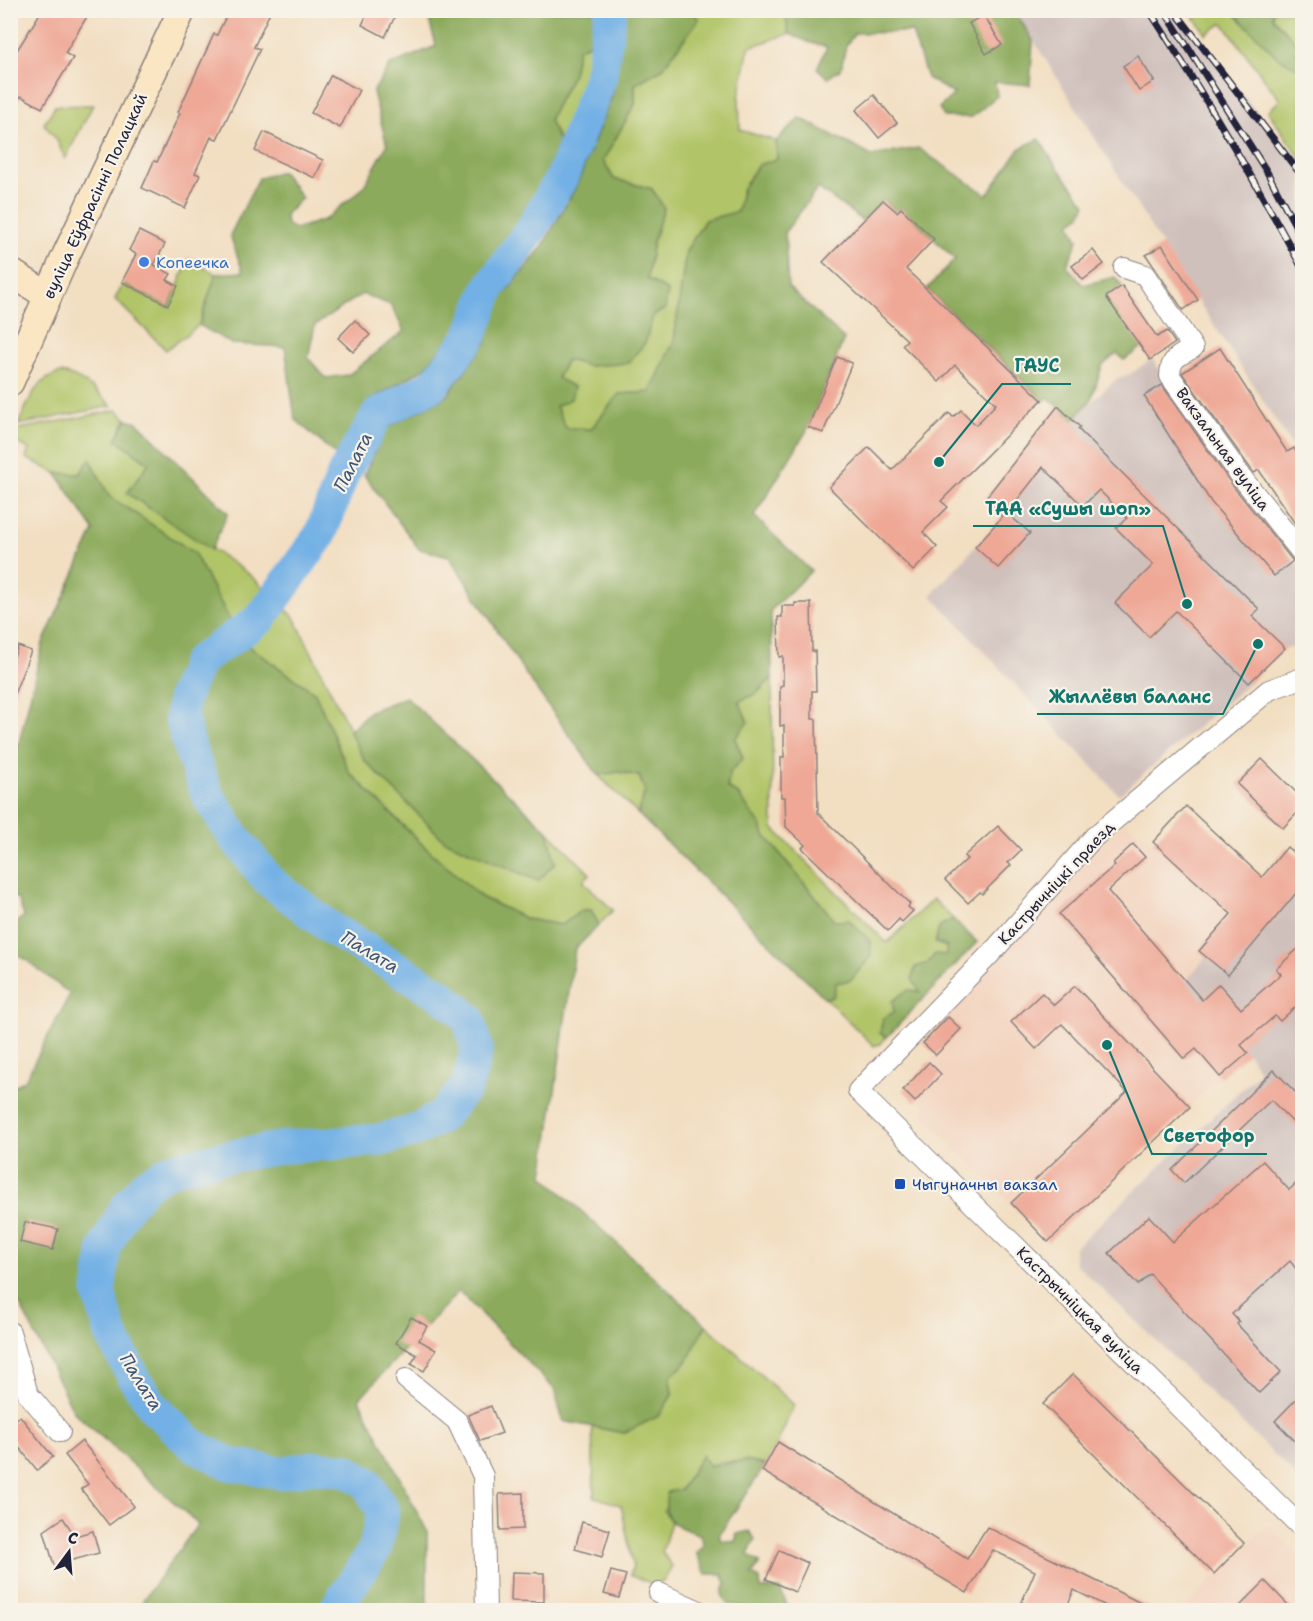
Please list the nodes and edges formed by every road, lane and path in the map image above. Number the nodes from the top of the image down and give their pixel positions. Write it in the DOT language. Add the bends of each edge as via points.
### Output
graph roads {
  1 [pos="182,10"];
  2 [pos="1124,268"];
  3 [pos="10,272"];
  4 [pos="48,296"];
  5 [pos="10,382"];
  6 [pos="1302,553"];
  7 [pos="1302,678"];
  8 [pos="858,1091"];
  9 [pos="10,1332"];
  10 [pos="406,1379"];
  11 [pos="60,1432"];
  12 [pos="1302,1528"];
  13 [pos="659,1593"];
  14 [pos="486,1611"];
  15 [pos="696,1611"];
  1 -- 4 [label="main road, вуліца Еўфрасінні Полацкай"];
  2 -- 6 [label="street, Вакзальная вуліца" via="1145,275 1193,348 1170,366 1170,376 1243,479"];
  3 -- 4 [label="main road"];
  4 -- 5 [label="main road, вуліца Еўфрасінні Полацкай"];
  7 -- 8 [label="street, Кастрычніцкі праезд" via="1269,690 1094,837 996,948"];
  8 -- 12 [label="street, Кастрычніцкая вуліца"];
  9 -- 11 [label="street" via="28,1394"];
  10 -- 14 [label="street" via="457,1421 483,1476"];
  13 -- 15 [label="street"];
}
